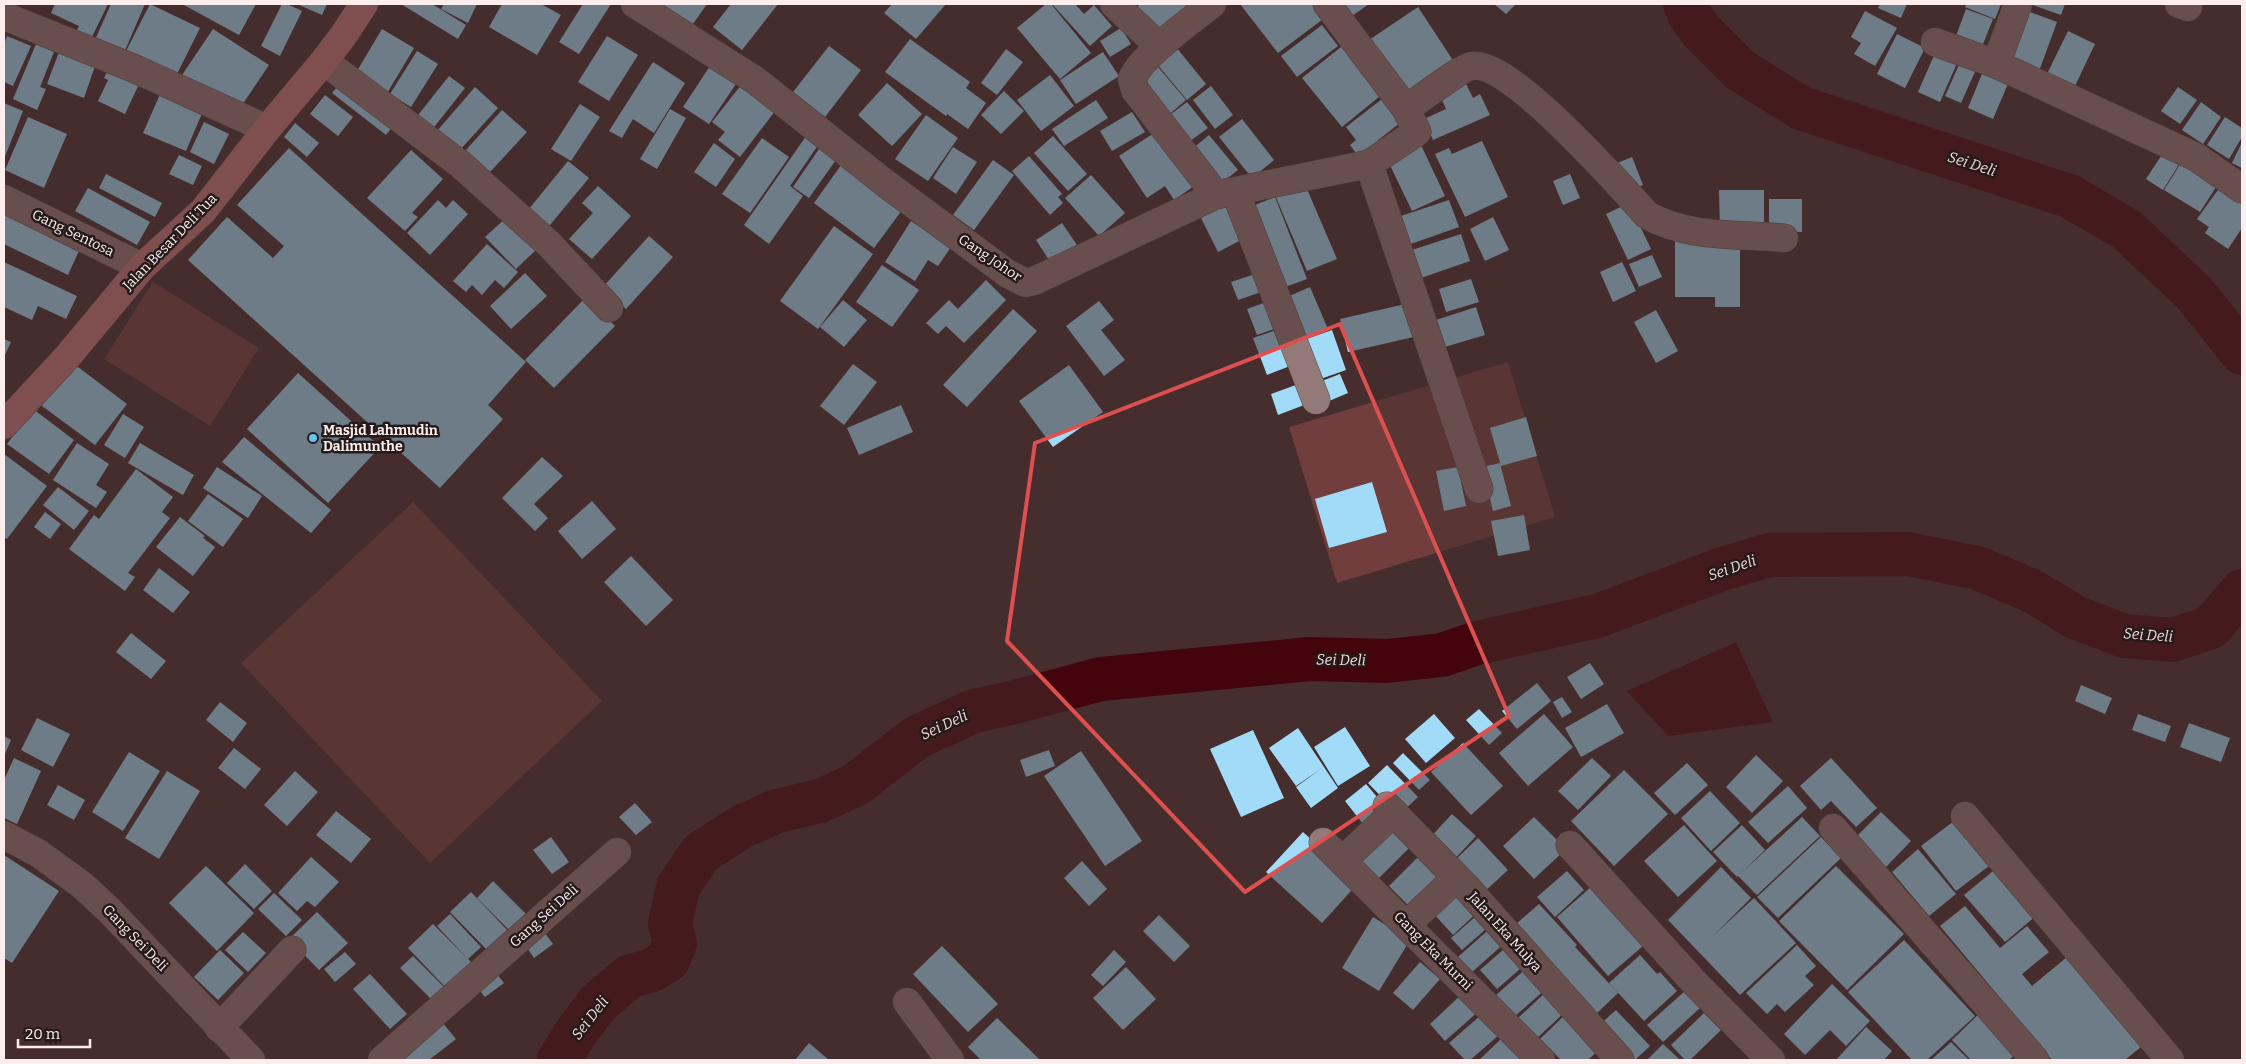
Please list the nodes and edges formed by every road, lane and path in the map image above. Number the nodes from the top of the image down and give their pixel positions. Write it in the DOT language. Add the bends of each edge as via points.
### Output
graph roads {
  1 [pos="364,4"];
  2 [pos="635,4"];
  3 [pos="1114,4"];
  4 [pos="1212,4"];
  5 [pos="1327,4"];
  6 [pos="2018,4"];
  7 [pos="4,16"];
  8 [pos="1935,42"];
  9 [pos="1159,46"];
  10 [pos="324,61"];
  11 [pos="1996,64"];
  12 [pos="1411,120"];
  13 [pos="267,129"];
  14 [pos="1369,164"];
  15 [pos="2242,189"];
  16 [pos="1225,193"];
  17 [pos="4,199"];
  18 [pos="1784,238"];
  19 [pos="142,267"];
  20 [pos="609,308"];
  21 [pos="1316,400"];
  22 [pos="4,425"];
  23 [pos="1479,490"];
  24 [pos="1966,816"];
  25 [pos="1833,828"];
  26 [pos="4,835"];
  27 [pos="1323,842"];
  28 [pos="1570,845"];
  29 [pos="617,852"];
  30 [pos="1342,861"];
  31 [pos="1456,878"];
  32 [pos="1406,925"];
  33 [pos="292,950"];
  34 [pos="907,1002"];
  35 [pos="220,1028"];
  36 [pos="945,1059"];
  37 [pos="251,1060"];
  38 [pos="382,1060"];
  39 [pos="1541,1060"];
  40 [pos="1620,1060"];
  41 [pos="1771,1060"];
  42 [pos="2035,1060"];
  43 [pos="2170,1060"];
  1 -- 10 [label="main road, Jalan Besar Deli Tua"];
  2 -- 16 [label="street, Gang Johor" via="754,80 885,183 1017,280 1026,283"];
  3 -- 9 [label="street"];
  4 -- 9 [label="street"];
  5 -- 12 [label="street"];
  6 -- 11 [label="street"];
  7 -- 13 [label="street" via="133,68"];
  8 -- 11 [label="street"];
  9 -- 16 [label="street" via="1133,77 1135,90"];
  10 -- 13 [label="main road, Jalan Besar Deli Tua"];
  10 -- 20 [label="street" via="460,164 549,244"];
  11 -- 15 [label="street" via="2196,158"];
  12 -- 14 [label="street, Gang Johor"];
  12 -- 18 [label="street, Gang Johor" via="1467,67 1483,67 1502,76 1553,117 1647,215 1658,222 1697,231"];
  13 -- 19 [label="main road, Jalan Besar Deli Tua" via="203,210"];
  14 -- 16 [label="street, Gang Johor"];
  14 -- 23 [label="street"];
  16 -- 21 [label="street"];
  17 -- 19 [label="street, Gang Sentosa"];
  19 -- 22 [label="main road, Jalan Besar Deli Tua" via="68,356"];
  24 -- 43 [label="street"];
  25 -- 42 [label="street"];
  26 -- 35 [label="street, Gang Sei Deli" via="38,853 82,885"];
  27 -- 30 [label="street, Gang Eka Murni"];
  28 -- 41 [label="street" via="1692,980"];
  29 -- 38 [label="street, Gang Sei Deli"];
  30 -- 31 [label="street, Jalan Eka Mulya" via="1390,810"];
  30 -- 32 [label="street, Gang Eka Murni"];
  31 -- 32 [label="street"];
  31 -- 40 [label="street, Jalan Eka Mulya"];
  32 -- 39 [label="street, Gang Eka Murni"];
  33 -- 35 [label="street"];
  34 -- 36 [label="street"];
  35 -- 37 [label="street, Gang Sei Deli"];
}
